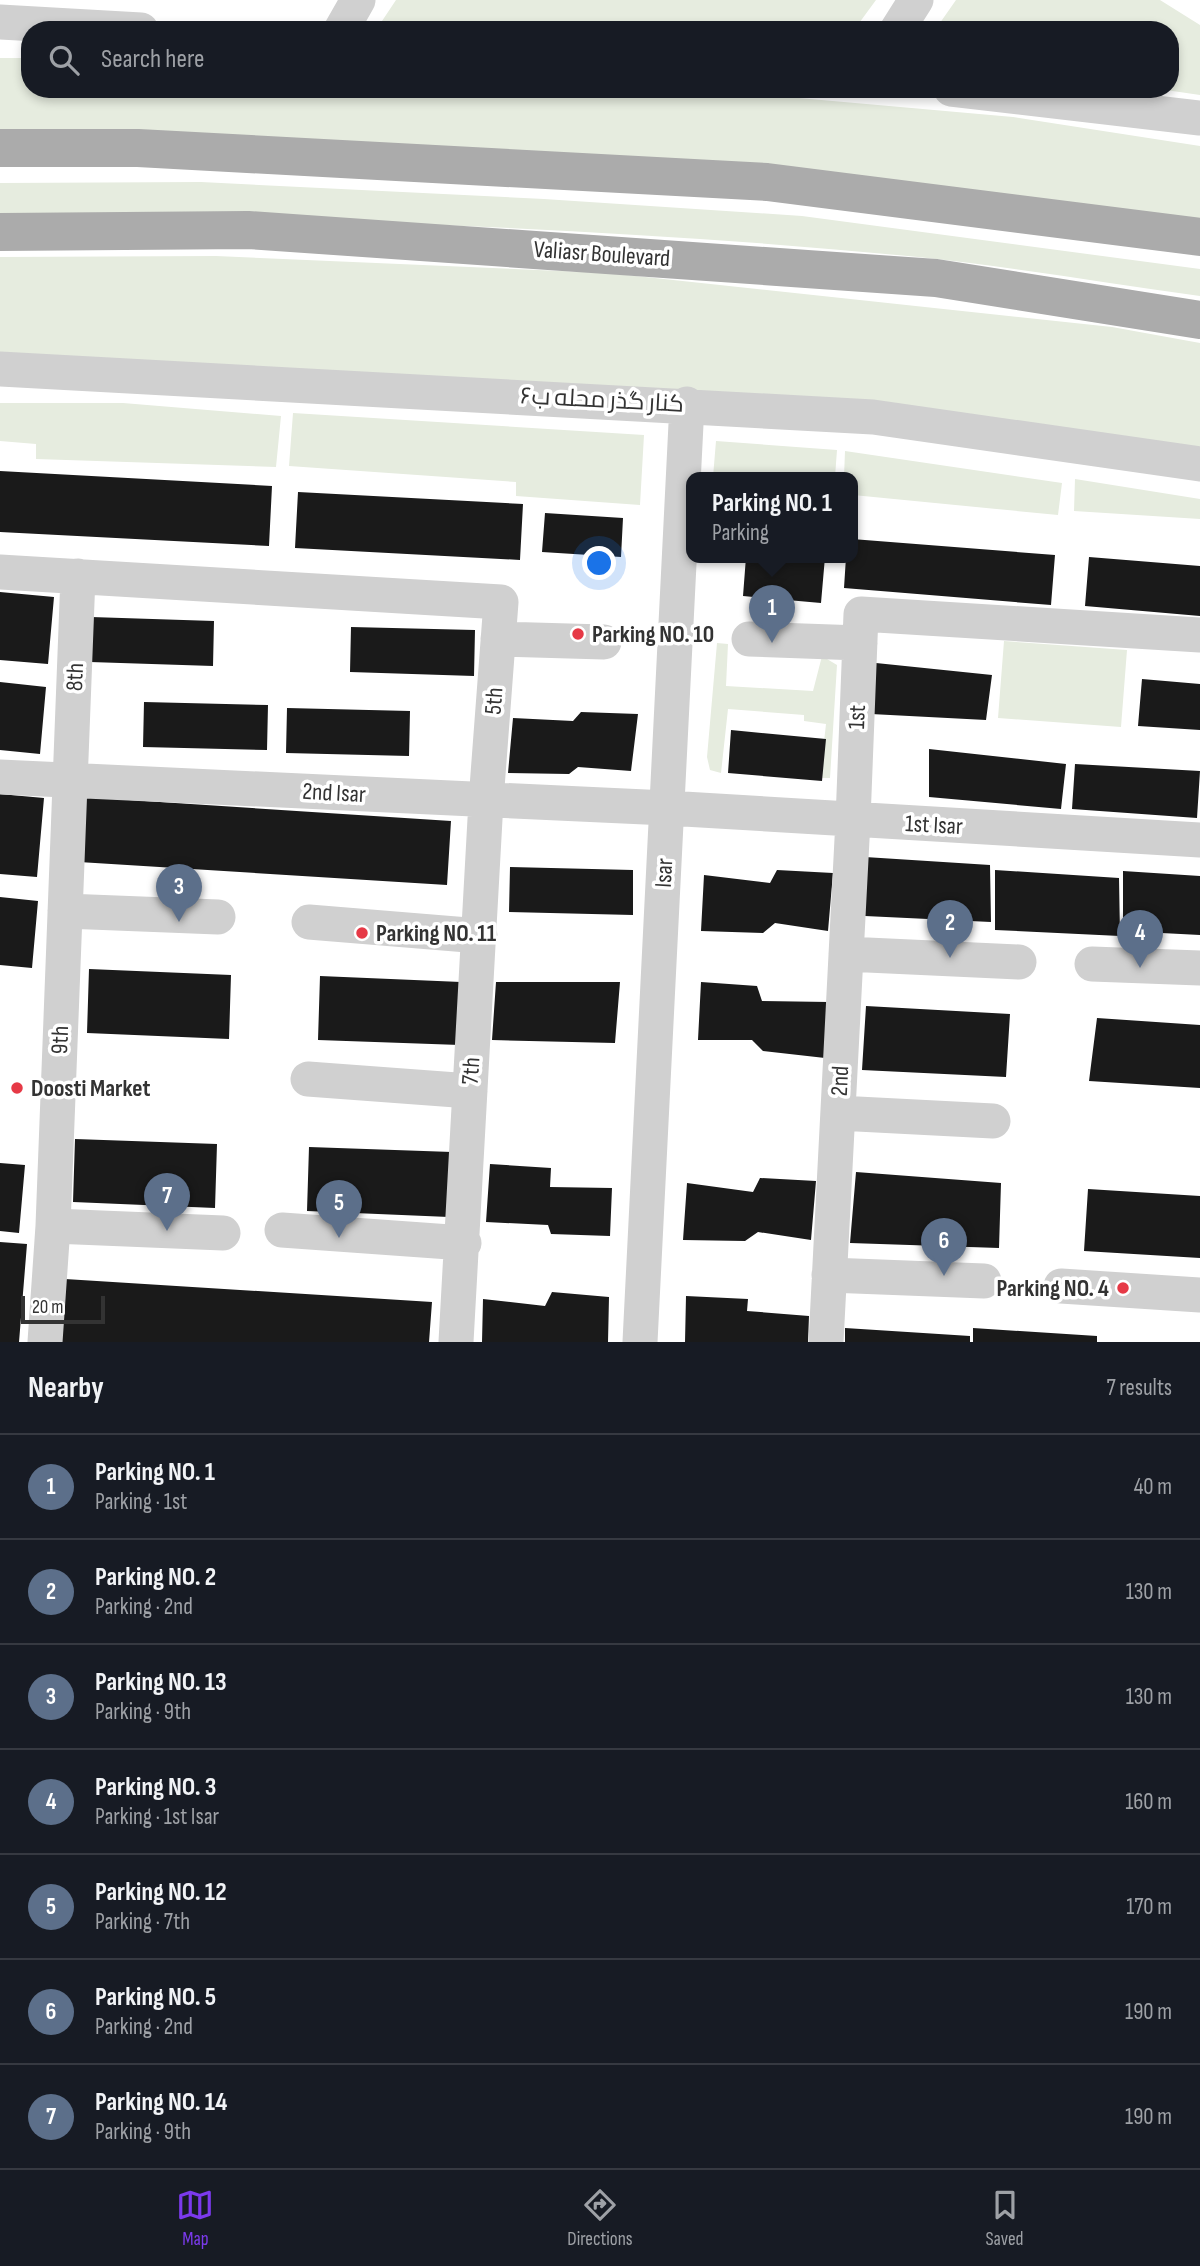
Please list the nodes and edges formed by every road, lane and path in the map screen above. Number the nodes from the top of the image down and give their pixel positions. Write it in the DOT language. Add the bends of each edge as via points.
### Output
graph roads {
  1 [pos="358,0"];
  2 [pos="916,0"];
  3 [pos="346,21"];
  4 [pos="903,21"];
  5 [pos="0,22"];
  6 [pos="21,23"];
  7 [pos="1028,98"];
  8 [pos="1200,118"];
  9 [pos="0,148"];
  10 [pos="0,232"];
  11 [pos="1200,237"];
  12 [pos="1200,320"];
  13 [pos="0,369"];
  14 [pos="687,404"];
  15 [pos="1200,464"];
  16 [pos="0,572"];
  17 [pos="78,576"];
  18 [pos="860,628"];
  19 [pos="1200,635"];
  20 [pos="498,639"];
  21 [pos="749,639"];
  22 [pos="604,642"];
  23 [pos="0,777"];
  24 [pos="71,779"];
  25 [pos="486,801"];
  26 [pos="667,808"];
  27 [pos="853,820"];
  28 [pos="1200,840"];
  29 [pos="65,911"];
  30 [pos="218,917"];
  31 [pos="309,922"];
  32 [pos="480,936"];
  33 [pos="846,954"];
  34 [pos="1019,962"];
  35 [pos="1092,964"];
  36 [pos="1200,968"];
  37 [pos="308,1079"];
  38 [pos="470,1091"];
  39 [pos="838,1113"];
  40 [pos="993,1121"];
  41 [pos="53,1226"];
  42 [pos="282,1230"];
  43 [pos="223,1233"];
  44 [pos="464,1243"];
  45 [pos="829,1275"];
  46 [pos="984,1281"];
  47 [pos="1061,1286"];
  48 [pos="1200,1295"];
  49 [pos="45,1342"];
  50 [pos="456,1342"];
  51 [pos="640,1342"];
  52 [pos="825,1342"];
  1 -- 3 [label="street"];
  2 -- 4 [label="street"];
  5 -- 6 [label="street"];
  7 -- 8 [label="street"];
  9 -- 11 [label="main road" via="138,148 767,182"];
  10 -- 12 [label="main road, Valiasr Boulevard" via="248,230 922,277"];
  13 -- 14 [label="street, کنار گذر محله ب۶"];
  14 -- 15 [label="street, کنار گذر محله ب۶" via="873,417"];
  14 -- 26 [label="street, Isar"];
  16 -- 17 [label="street"];
  17 -- 20 [label="street, 5th" via="501,601"];
  17 -- 24 [label="street, 8th"];
  18 -- 19 [label="street"];
  18 -- 21 [label="street"];
  18 -- 27 [label="street, 1st"];
  20 -- 22 [label="street"];
  20 -- 25 [label="street, 5th"];
  23 -- 24 [label="street, 2nd Isar"];
  24 -- 25 [label="street, 2nd Isar"];
  24 -- 29 [label="street, 9th"];
  25 -- 26 [label="street, 2nd Isar"];
  25 -- 32 [label="street, 7th"];
  26 -- 27 [label="street, 1st Isar"];
  26 -- 51 [label="street, Isar"];
  27 -- 28 [label="street, 1st Isar"];
  27 -- 33 [label="street, 2nd"];
  29 -- 30 [label="street"];
  29 -- 41 [label="street, 9th"];
  31 -- 32 [label="street"];
  32 -- 38 [label="street, 7th"];
  33 -- 34 [label="street"];
  33 -- 39 [label="street, 2nd"];
  35 -- 36 [label="street"];
  37 -- 38 [label="street"];
  38 -- 44 [label="street, 7th"];
  39 -- 40 [label="street"];
  39 -- 45 [label="street, 2nd"];
  41 -- 43 [label="street"];
  41 -- 49 [label="street, 9th"];
  42 -- 44 [label="street"];
  44 -- 50 [label="street, 7th"];
  45 -- 46 [label="street"];
  45 -- 52 [label="street, 2nd"];
  47 -- 48 [label="street"];
}
